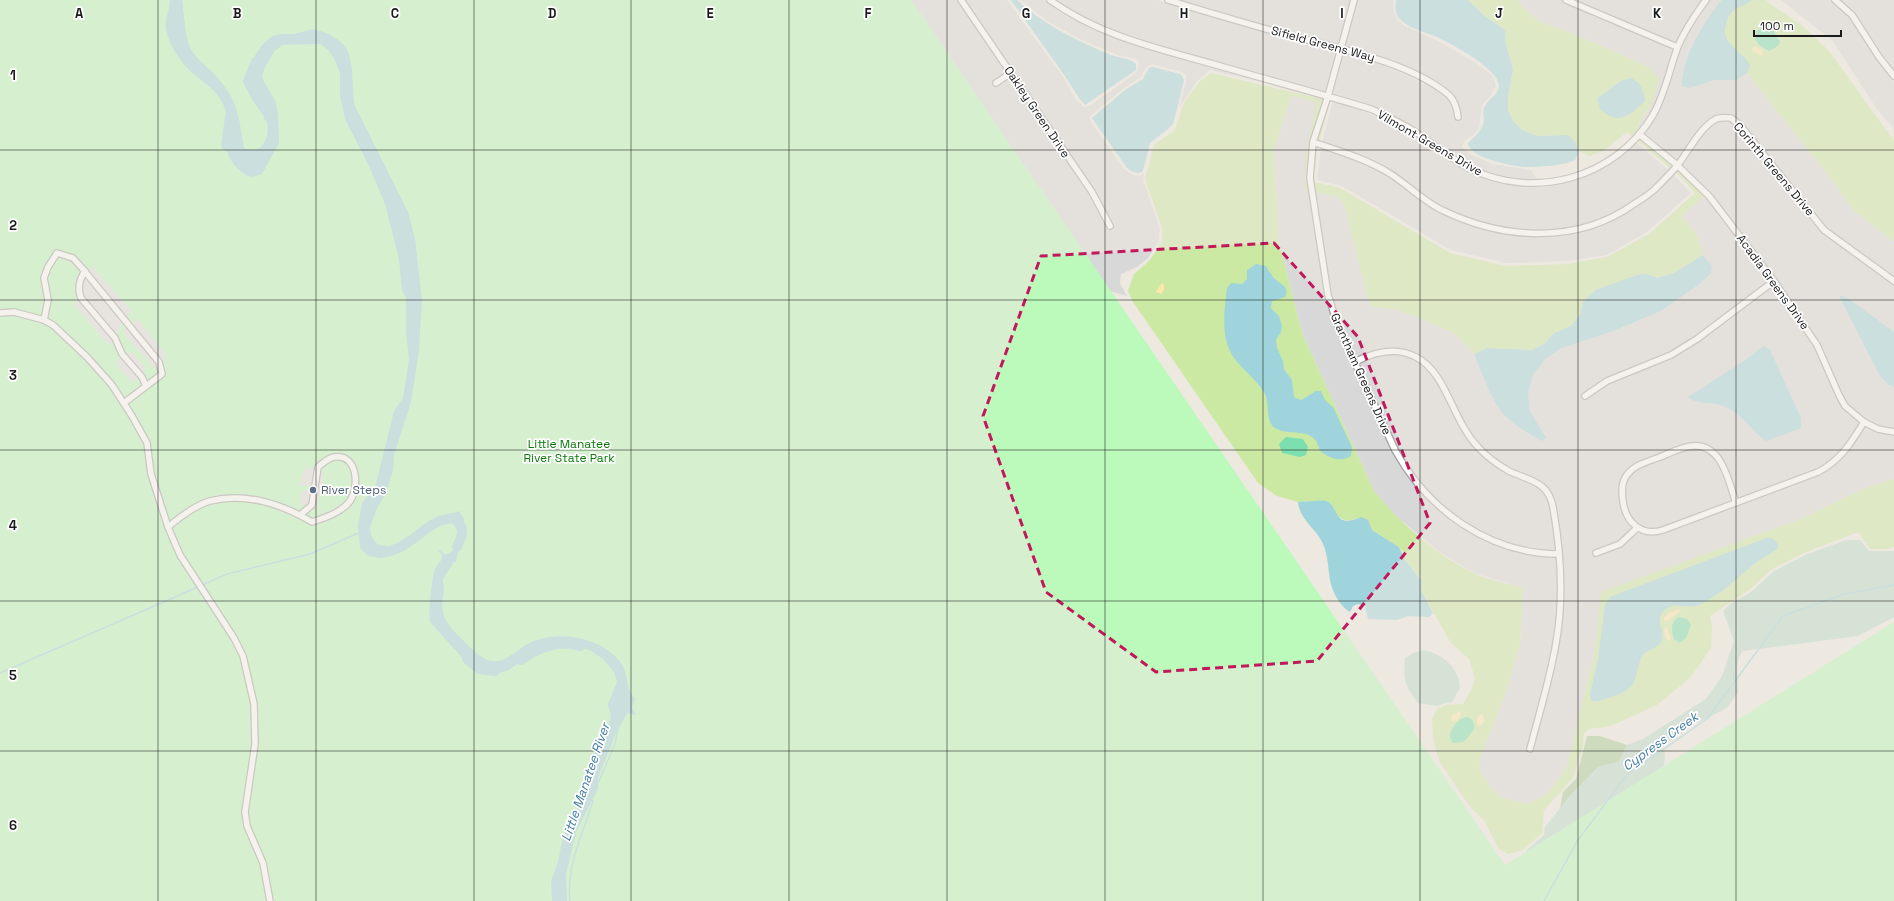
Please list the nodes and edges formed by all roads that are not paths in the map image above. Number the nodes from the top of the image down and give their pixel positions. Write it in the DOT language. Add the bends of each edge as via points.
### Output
graph roads {
  1 [pos="961,0"];
  2 [pos="1050,0"];
  3 [pos="1168,0"];
  4 [pos="1354,0"];
  5 [pos="1566,0"];
  6 [pos="1706,0"];
  7 [pos="1835,0"];
  8 [pos="1677,47"];
  9 [pos="1342,48"];
  10 [pos="1011,73"];
  11 [pos="1894,76"];
  12 [pos="996,83"];
  13 [pos="1328,96"];
  14 [pos="1458,117"];
  15 [pos="1640,134"];
  16 [pos="1313,142"];
  17 [pos="1677,165"];
  18 [pos="1110,226"];
  19 [pos="85,271"];
  20 [pos="1774,281"];
  21 [pos="1894,281"];
  22 [pos="0,313"];
  23 [pos="44,320"];
  24 [pos="1355,362"];
  25 [pos="146,386"];
  26 [pos="1585,396"];
  27 [pos="124,404"];
  28 [pos="1864,422"];
  29 [pos="1894,432"];
  30 [pos="1736,503"];
  31 [pos="300,515"];
  32 [pos="168,527"];
  33 [pos="1637,528"];
  34 [pos="1596,553"];
  35 [pos="1559,554"];
  36 [pos="1530,749"];
  37 [pos="270,901"];
  1 -- 10 [label="street, Oakley Green Drive"];
  2 -- 13 [label="street, Vilmont Greens Drive" via="1093,26 1142,45"];
  3 -- 9 [label="street, Sifield Greens Way"];
  4 -- 9 [label="street, Grantham Greens Drive"];
  5 -- 8 [label="street"];
  6 -- 8 [label="street, Vilmont Greens Drive"];
  7 -- 11 [label="street" via="1852,15"];
  8 -- 15 [label="street, Vilmont Greens Drive" via="1658,106"];
  9 -- 13 [label="street, Grantham Greens Drive"];
  9 -- 14 [label="street, Sifield Greens Way" via="1392,64 1435,86 1452,98"];
  10 -- 12 [label="street"];
  10 -- 18 [label="street, Oakley Green Drive" via="1092,192"];
  13 -- 15 [label="street, Vilmont Greens Drive" via="1390,117 1460,163 1490,177 1517,183 1548,183 1581,175 1609,161"];
  13 -- 16 [label="street, Grantham Greens Drive"];
  15 -- 17 [label="street, Acadia Greens Drive"];
  16 -- 17 [label="street, Corinth Greens Drive" via="1388,173 1442,211 1500,230 1537,234 1592,227 1618,216 1652,192"];
  16 -- 24 [label="street, Grantham Greens Drive" via="1310,178 1328,295 1338,326"];
  17 -- 20 [label="street, Acadia Greens Drive" via="1709,196"];
  17 -- 21 [label="street, Corinth Greens Drive" via="1706,127 1716,119 1731,118 1740,125 1824,230"];
  19 -- 23 [label="street" via="72,258 56,254 44,278 48,300"];
  19 -- 25 [label="street" via="80,279 78,291 81,298 115,338 122,354 142,377"];
  19 -- 25 [label="street" via="159,362 162,374"];
  20 -- 26 [label="street" via="1697,339 1671,355 1607,381"];
  20 -- 28 [label="street, Acadia Greens Drive" via="1817,345 1842,402"];
  22 -- 23 [label="street" via="14,312"];
  23 -- 27 [label="street" via="53,325 87,357 112,385"];
  24 -- 35 [label="street, Grantham Greens Drive" via="1399,458 1417,484 1434,502 1465,526 1487,538 1521,549"];
  24 -- 35 [label="street" via="1374,353 1398,351 1416,357 1431,368 1462,427 1478,447 1496,463 1538,483 1547,492 1553,507"];
  25 -- 27 [label="street"];
  27 -- 32 [label="street" via="147,443 151,474"];
  28 -- 29 [label="street, Acadia Greens Drive" via="1878,429"];
  28 -- 30 [label="street" via="1847,449 1831,465"];
  30 -- 33 [label="street" via="1660,532"];
  30 -- 33 [label="street" via="1718,457 1706,448 1689,446 1634,467 1625,477 1622,490 1624,509"];
  31 -- 31 [label="street" via="312,522 329,516 349,502 357,486 355,471 350,462 339,456 332,457 318,466 312,505"];
  31 -- 32 [label="street" via="272,503 240,498 209,501"];
  32 -- 37 [label="street" via="180,555 243,656 254,704 255,744 245,812 247,826 263,863"];
  33 -- 34 [label="street" via="1620,544"];
  35 -- 36 [label="street" via="1560,607 1557,637"];
}
